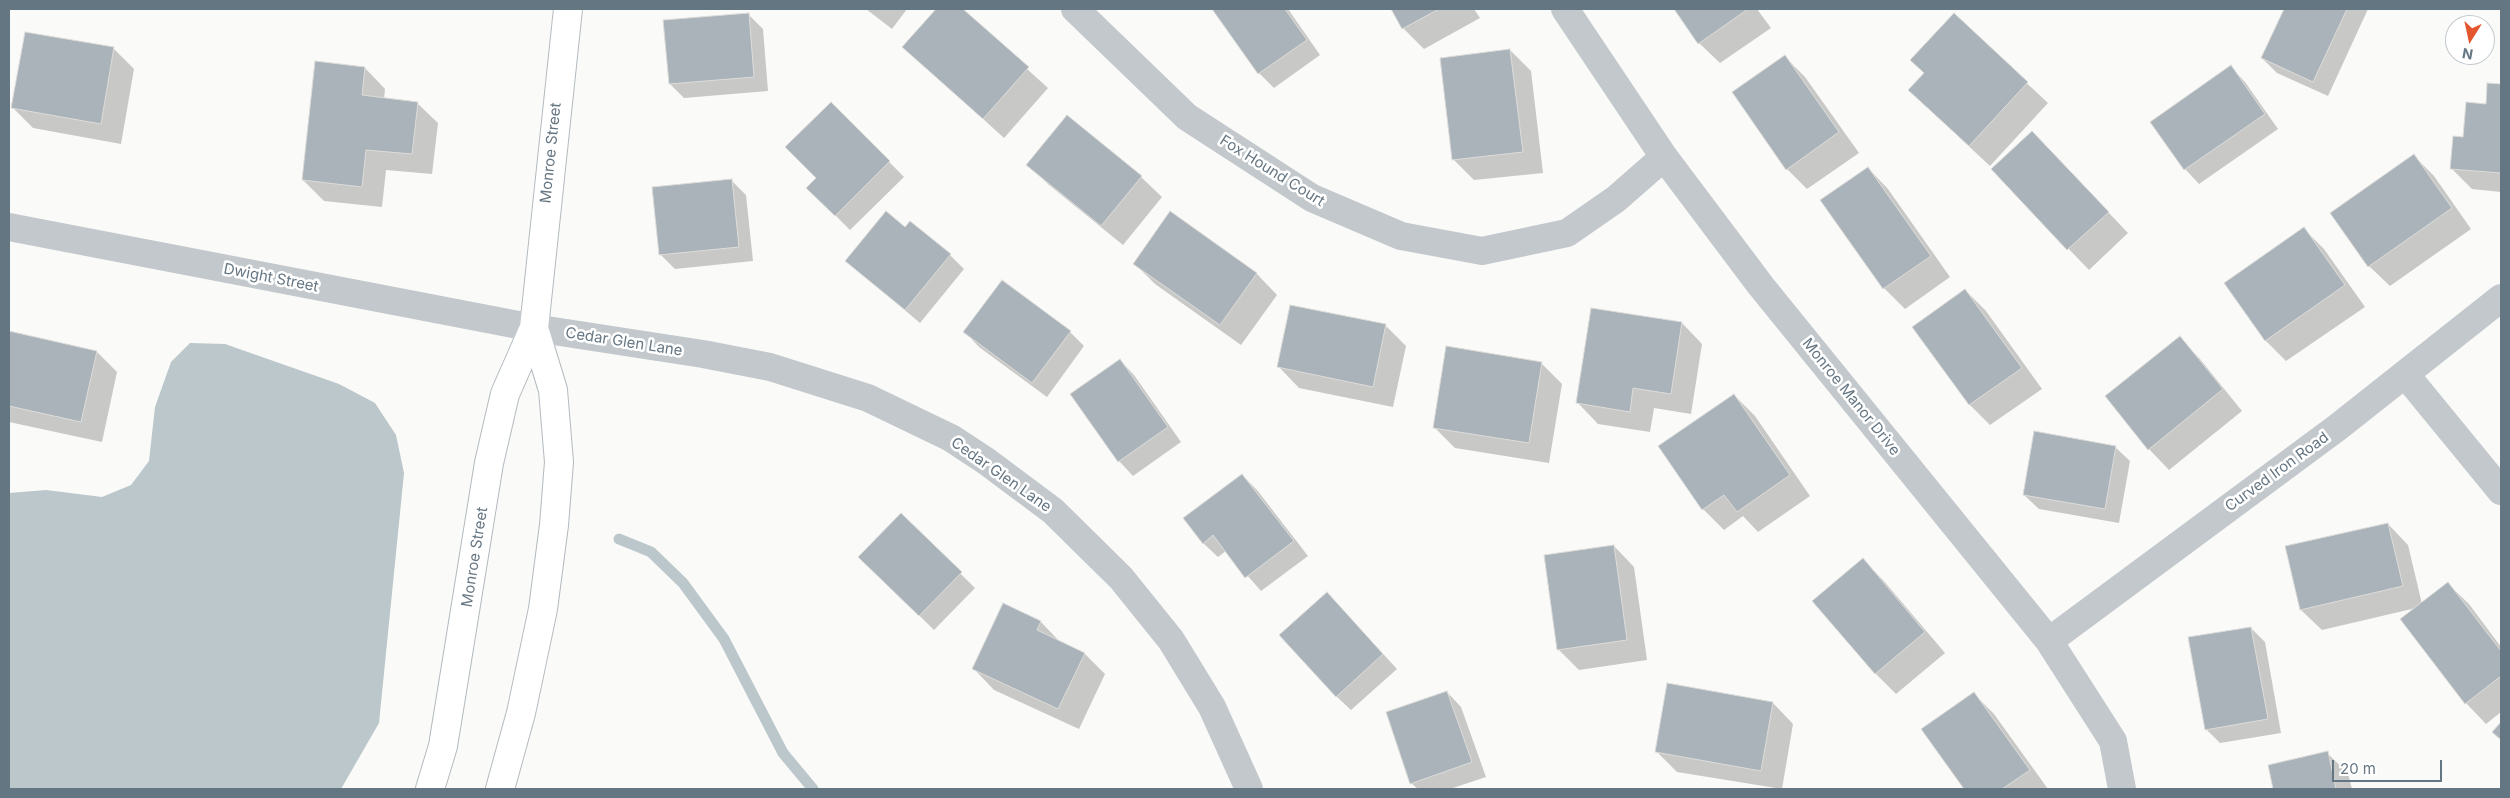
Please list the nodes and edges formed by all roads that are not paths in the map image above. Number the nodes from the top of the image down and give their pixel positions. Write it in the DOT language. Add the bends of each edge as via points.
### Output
graph roads {
  1 [pos="568,9"];
  2 [pos="1075,9"];
  3 [pos="1565,9"];
  4 [pos="1664,157"];
  5 [pos="9,227"];
  6 [pos="2501,298"];
  7 [pos="534,328"];
  8 [pos="2405,374"];
  9 [pos="2501,491"];
  10 [pos="2049,640"];
  11 [pos="430,789"];
  12 [pos="500,789"];
  13 [pos="1249,789"];
  14 [pos="2122,789"];
  1 -- 7 [label="main road, Monroe Street"];
  2 -- 4 [label="street, Fox Hound Court" via="1188,117 1312,198 1401,236 1482,251 1567,233 1616,199"];
  3 -- 4 [label="street, Monroe Manor Drive"];
  4 -- 10 [label="street, Monroe Manor Drive" via="1761,286"];
  5 -- 7 [label="street, Dwight Street"];
  6 -- 8 [label="street, Curved Iron Road"];
  7 -- 11 [label="main road, Monroe Street" via="505,394 489,463 445,737"];
  7 -- 12 [label="main road, Monroe Street" via="553,390 559,462 543,608 521,713"];
  7 -- 13 [label="street, Cedar Glen Lane" via="770,367 868,398 950,438 986,461 1053,511 1127,585 1170,640 1212,707"];
  8 -- 9 [label="street"];
  8 -- 10 [label="street, Curved Iron Road"];
  10 -- 14 [label="street, Monroe Manor Drive" via="2113,741"];
}
